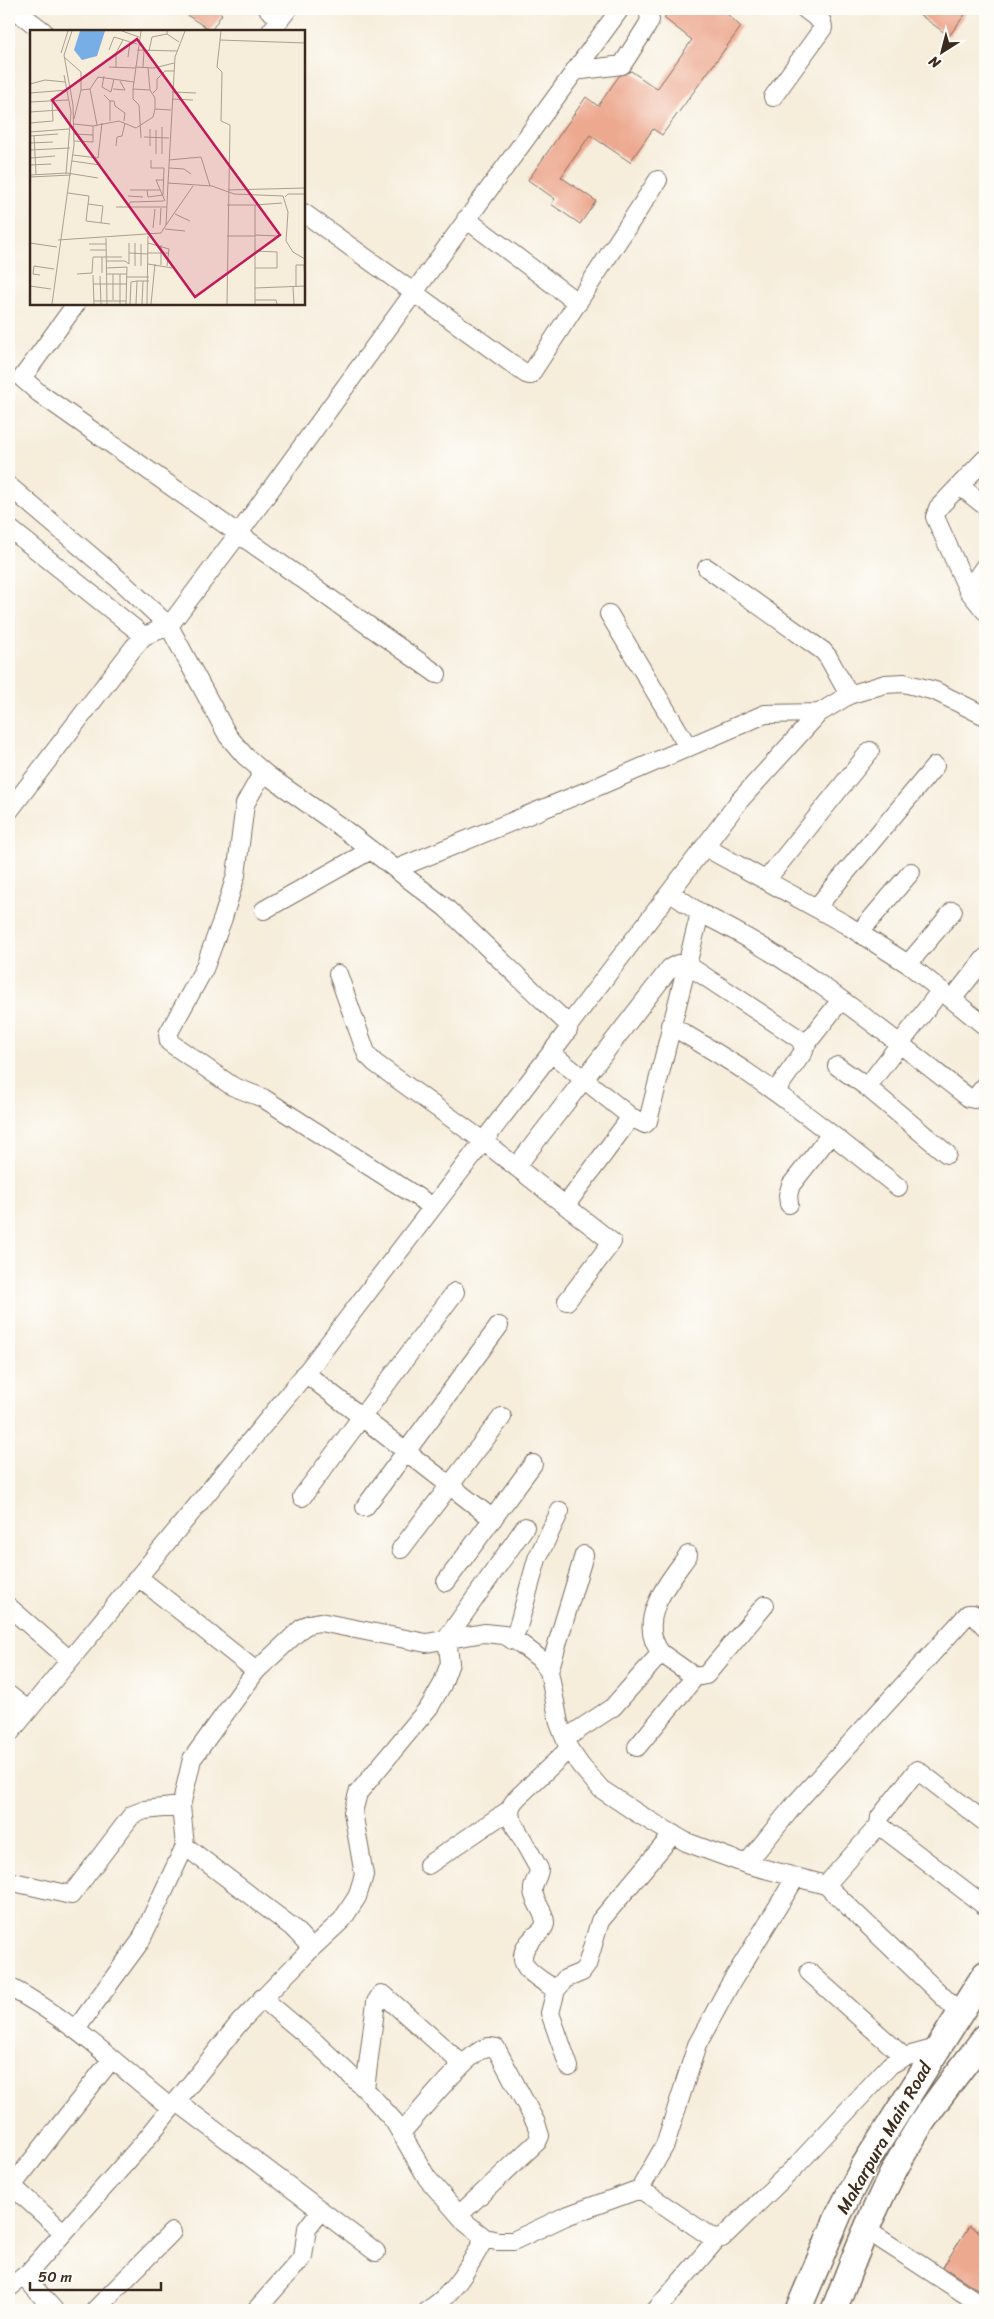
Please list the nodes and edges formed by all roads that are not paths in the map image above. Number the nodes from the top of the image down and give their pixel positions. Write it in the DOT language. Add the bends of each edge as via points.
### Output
graph roads {
  1 [pos="14,9"];
  2 [pos="620,9"];
  3 [pos="648,9"];
  4 [pos="805,9"];
  5 [pos="42,30"];
  6 [pos="574,72"];
  7 [pos="773,97"];
  8 [pos="658,180"];
  9 [pos="305,214"];
  10 [pos="466,219"];
  11 [pos="412,292"];
  12 [pos="578,303"];
  13 [pos="75,305"];
  14 [pos="15,374"];
  15 [pos="985,459"];
  16 [pos="9,486"];
  17 [pos="960,486"];
  18 [pos="985,506"];
  19 [pos="9,528"];
  20 [pos="240,533"];
  21 [pos="985,566"];
  22 [pos="707,568"];
  23 [pos="968,590"];
  24 [pos="985,611"];
  25 [pos="609,614"];
  26 [pos="169,626"];
  27 [pos="144,636"];
  28 [pos="437,674"];
  29 [pos="849,695"];
  30 [pos="819,713"];
  31 [pos="985,716"];
  32 [pos="688,747"];
  33 [pos="870,751"];
  34 [pos="935,766"];
  35 [pos="263,772"];
  36 [pos="9,811"];
  37 [pos="705,846"];
  38 [pos="371,850"];
  39 [pos="396,869"];
  40 [pos="911,872"];
  41 [pos="766,880"];
  42 [pos="671,893"];
  43 [pos="816,908"];
  44 [pos="264,910"];
  45 [pos="953,910"];
  46 [pos="700,913"];
  47 [pos="859,933"];
  48 [pos="985,958"];
  49 [pos="686,964"];
  50 [pos="908,964"];
  51 [pos="338,974"];
  52 [pos="947,994"];
  53 [pos="841,1000"];
  54 [pos="569,1025"];
  55 [pos="670,1025"];
  56 [pos="985,1026"];
  57 [pos="900,1044"];
  58 [pos="804,1047"];
  59 [pos="551,1054"];
  60 [pos="837,1066"];
  61 [pos="582,1078"];
  62 [pos="985,1086"];
  63 [pos="867,1087"];
  64 [pos="775,1092"];
  65 [pos="631,1117"];
  66 [pos="832,1134"];
  67 [pos="483,1141"];
  68 [pos="947,1154"];
  69 [pos="516,1167"];
  70 [pos="898,1187"];
  71 [pos="789,1204"];
  72 [pos="566,1205"];
  73 [pos="433,1207"];
  74 [pos="455,1292"];
  75 [pos="567,1301"];
  76 [pos="499,1326"];
  77 [pos="305,1373"];
  78 [pos="362,1417"];
  79 [pos="502,1417"];
  80 [pos="406,1452"];
  81 [pos="533,1464"];
  82 [pos="449,1484"];
  83 [pos="302,1497"];
  84 [pos="365,1507"];
  85 [pos="560,1511"];
  86 [pos="493,1519"];
  87 [pos="525,1527"];
  88 [pos="401,1549"];
  89 [pos="584,1555"];
  90 [pos="688,1555"];
  91 [pos="138,1577"];
  92 [pos="446,1582"];
  93 [pos="765,1605"];
  94 [pos="9,1606"];
  95 [pos="985,1627"];
  96 [pos="447,1638"];
  97 [pos="512,1640"];
  98 [pos="661,1653"];
  99 [pos="70,1660"];
  100 [pos="256,1670"];
  101 [pos="549,1671"];
  102 [pos="695,1678"];
  103 [pos="9,1695"];
  104 [pos="28,1710"];
  105 [pos="9,1734"];
  106 [pos="568,1744"];
  107 [pos="638,1747"];
  108 [pos="180,1806"];
  109 [pos="509,1810"];
  110 [pos="985,1822"];
  111 [pos="879,1825"];
  112 [pos="673,1834"];
  113 [pos="185,1846"];
  114 [pos="746,1864"];
  115 [pos="428,1866"];
  116 [pos="796,1877"];
  117 [pos="9,1881"];
  118 [pos="826,1885"];
  119 [pos="985,1906"];
  120 [pos="312,1948"];
  121 [pos="809,1972"];
  122 [pos="985,1974"];
  123 [pos="9,1987"];
  124 [pos="556,1990"];
  125 [pos="262,1998"];
  126 [pos="960,2013"];
  127 [pos="76,2029"];
  128 [pos="985,2037"];
  129 [pos="937,2048"];
  130 [pos="904,2057"];
  131 [pos="111,2060"];
  132 [pos="462,2064"];
  133 [pos="570,2067"];
  134 [pos="365,2089"];
  135 [pos="174,2105"];
  136 [pos="401,2133"];
  137 [pos="11,2184"];
  138 [pos="640,2189"];
  139 [pos="321,2210"];
  140 [pos="460,2214"];
  141 [pos="865,2229"];
  142 [pos="63,2232"];
  143 [pos="172,2232"];
  144 [pos="485,2238"];
  145 [pos="716,2239"];
  146 [pos="376,2252"];
  147 [pos="24,2276"];
  148 [pos="9,2288"];
  149 [pos="985,2306"];
  150 [pos="54,2310"];
  151 [pos="95,2310"];
  152 [pos="256,2310"];
  153 [pos="428,2310"];
  154 [pos="656,2310"];
  155 [pos="798,2310"];
  156 [pos="834,2310"];
  1 -- 5 [label="street"];
  2 -- 6 [label="street"];
  3 -- 6 [label="street" via="648,26 622,65"];
  4 -- 7 [label="street" via="822,22 823,28"];
  6 -- 10 [label="street"];
  8 -- 12 [label="street"];
  9 -- 11 [label="street"];
  10 -- 11 [label="street"];
  10 -- 12 [label="street"];
  11 -- 12 [label="street" via="530,375"];
  11 -- 20 [label="street"];
  13 -- 14 [label="street"];
  14 -- 20 [label="street"];
  15 -- 17 [label="street"];
  16 -- 26 [label="street"];
  17 -- 18 [label="street"];
  17 -- 23 [label="street" via="938,508 935,517"];
  19 -- 27 [label="street"];
  20 -- 26 [label="street"];
  20 -- 28 [label="street"];
  21 -- 23 [label="street"];
  22 -- 29 [label="street" via="823,651"];
  23 -- 24 [label="street"];
  25 -- 32 [label="street"];
  26 -- 27 [label="street"];
  26 -- 35 [label="street" via="228,736"];
  27 -- 36 [label="street"];
  29 -- 30 [label="street"];
  29 -- 31 [label="street" via="885,684 904,683 935,691"];
  30 -- 32 [label="street" via="765,714"];
  30 -- 37 [label="street" via="740,800"];
  32 -- 39 [label="street"];
  33 -- 41 [label="street"];
  34 -- 43 [label="street"];
  35 -- 38 [label="street"];
  35 -- 73 [label="street" via="245,804 236,875 223,918 204,969 168,1034 169,1042 232,1086 263,1098"];
  37 -- 41 [label="street"];
  37 -- 42 [label="street"];
  38 -- 39 [label="street"];
  38 -- 44 [label="street"];
  39 -- 54 [label="street" via="446,908"];
  40 -- 47 [label="street"];
  41 -- 43 [label="street"];
  42 -- 46 [label="street"];
  42 -- 54 [label="street"];
  43 -- 47 [label="street"];
  45 -- 50 [label="street"];
  46 -- 49 [label="street"];
  46 -- 53 [label="street" via="739,932"];
  47 -- 50 [label="street"];
  48 -- 52 [label="street"];
  49 -- 55 [label="street"];
  49 -- 58 [label="street" via="801,1040"];
  49 -- 61 [label="street" via="670,968"];
  50 -- 52 [label="street"];
  51 -- 67 [label="street" via="367,1055"];
  52 -- 56 [label="street"];
  52 -- 57 [label="street"];
  53 -- 57 [label="street"];
  53 -- 58 [label="street"];
  54 -- 59 [label="street"];
  55 -- 64 [label="street"];
  55 -- 65 [label="street" via="648,1121 645,1124"];
  57 -- 62 [label="street" via="969,1098 974,1099"];
  57 -- 63 [label="street"];
  58 -- 64 [label="street"];
  59 -- 61 [label="street"];
  59 -- 67 [label="street"];
  60 -- 63 [label="street"];
  61 -- 65 [label="street"];
  61 -- 69 [label="street"];
  63 -- 68 [label="street"];
  64 -- 66 [label="street"];
  65 -- 72 [label="street"];
  66 -- 70 [label="street"];
  66 -- 71 [label="street" via="791,1185"];
  67 -- 69 [label="street"];
  67 -- 73 [label="street"];
  69 -- 72 [label="street"];
  72 -- 75 [label="street" via="612,1242"];
  73 -- 77 [label="street"];
  74 -- 78 [label="street"];
  76 -- 80 [label="street"];
  77 -- 78 [label="street"];
  77 -- 91 [label="street"];
  78 -- 80 [label="street"];
  78 -- 83 [label="street"];
  79 -- 82 [label="street"];
  80 -- 82 [label="street"];
  80 -- 84 [label="street"];
  81 -- 86 [label="street"];
  82 -- 86 [label="street"];
  82 -- 88 [label="street"];
  85 -- 97 [label="street" via="537,1559"];
  86 -- 92 [label="street"];
  87 -- 96 [label="street"];
  89 -- 101 [label="street"];
  90 -- 98 [label="street" via="654,1607 652,1627"];
  91 -- 99 [label="street"];
  91 -- 100 [label="street"];
  93 -- 102 [label="street" via="706,1675"];
  94 -- 99 [label="street"];
  95 -- 114 [label="street" via="973,1614 968,1614 795,1804"];
  96 -- 97 [label="street" via="484,1633"];
  96 -- 100 [label="street" via="426,1643 320,1622 302,1628"];
  96 -- 120 [label="street" via="450,1663 430,1706 358,1793 353,1812 364,1875 357,1897 342,1920"];
  97 -- 101 [label="street" via="539,1658"];
  98 -- 102 [label="street"];
  98 -- 106 [label="street" via="613,1707"];
  99 -- 104 [label="street"];
  100 -- 108 [label="street" via="192,1759"];
  101 -- 106 [label="street" via="559,1723"];
  102 -- 107 [label="street"];
  103 -- 104 [label="street"];
  104 -- 105 [label="street"];
  106 -- 109 [label="street"];
  106 -- 112 [label="street" via="601,1789"];
  108 -- 113 [label="street"];
  108 -- 117 [label="street" via="145,1810 132,1815 71,1896"];
  109 -- 115 [label="street"];
  109 -- 124 [label="street" via="539,1869 533,1893 545,1926 525,1946 523,1963 530,1972"];
  110 -- 111 [label="street" via="917,1770 880,1816"];
  111 -- 118 [label="street"];
  111 -- 119 [label="street"];
  112 -- 114 [label="street"];
  112 -- 124 [label="street" via="600,1921 582,1972 565,1979"];
  113 -- 120 [label="street" via="292,1927"];
  113 -- 127 [label="street" via="140,1942"];
  114 -- 116 [label="street"];
  116 -- 118 [label="street"];
  116 -- 138 [label="street" via="697,2045 665,2145"];
  118 -- 126 [label="street"];
  120 -- 125 [label="street"];
  121 -- 130 [label="street"];
  122 -- 126 [label="highway, Makarpura Main Road"];
  123 -- 127 [label="street"];
  124 -- 133 [label="street" via="550,2013"];
  125 -- 134 [label="street"];
  125 -- 135 [label="street"];
  126 -- 129 [label="highway, Makarpura Main Road"];
  127 -- 131 [label="street"];
  128 -- 141 [label="highway, Makarpura Main Road" via="920,2126"];
  129 -- 130 [label="street"];
  129 -- 155 [label="highway, Makarpura Main Road" via="839,2214"];
  130 -- 145 [label="street" via="890,2065 796,2166 722,2238"];
  131 -- 135 [label="street"];
  131 -- 137 [label="street"];
  132 -- 134 [label="street" via="381,1994 376,2002"];
  132 -- 136 [label="street"];
  132 -- 140 [label="street" via="479,2050 489,2046 496,2048 540,2136"];
  134 -- 136 [label="street"];
  135 -- 139 [label="street"];
  135 -- 142 [label="street"];
  136 -- 140 [label="street" via="427,2178"];
  137 -- 142 [label="street"];
  138 -- 144 [label="street" via="566,2216 513,2241"];
  138 -- 145 [label="street"];
  139 -- 146 [label="street"];
  139 -- 152 [label="street" via="307,2228 303,2257"];
  140 -- 144 [label="street" via="466,2224"];
  141 -- 149 [label="street"];
  141 -- 156 [label="highway, Makarpura Main Road"];
  142 -- 147 [label="street"];
  143 -- 151 [label="street"];
  144 -- 153 [label="street" via="458,2283 445,2299"];
  145 -- 154 [label="street"];
  147 -- 148 [label="street"];
  147 -- 150 [label="street"];
}
